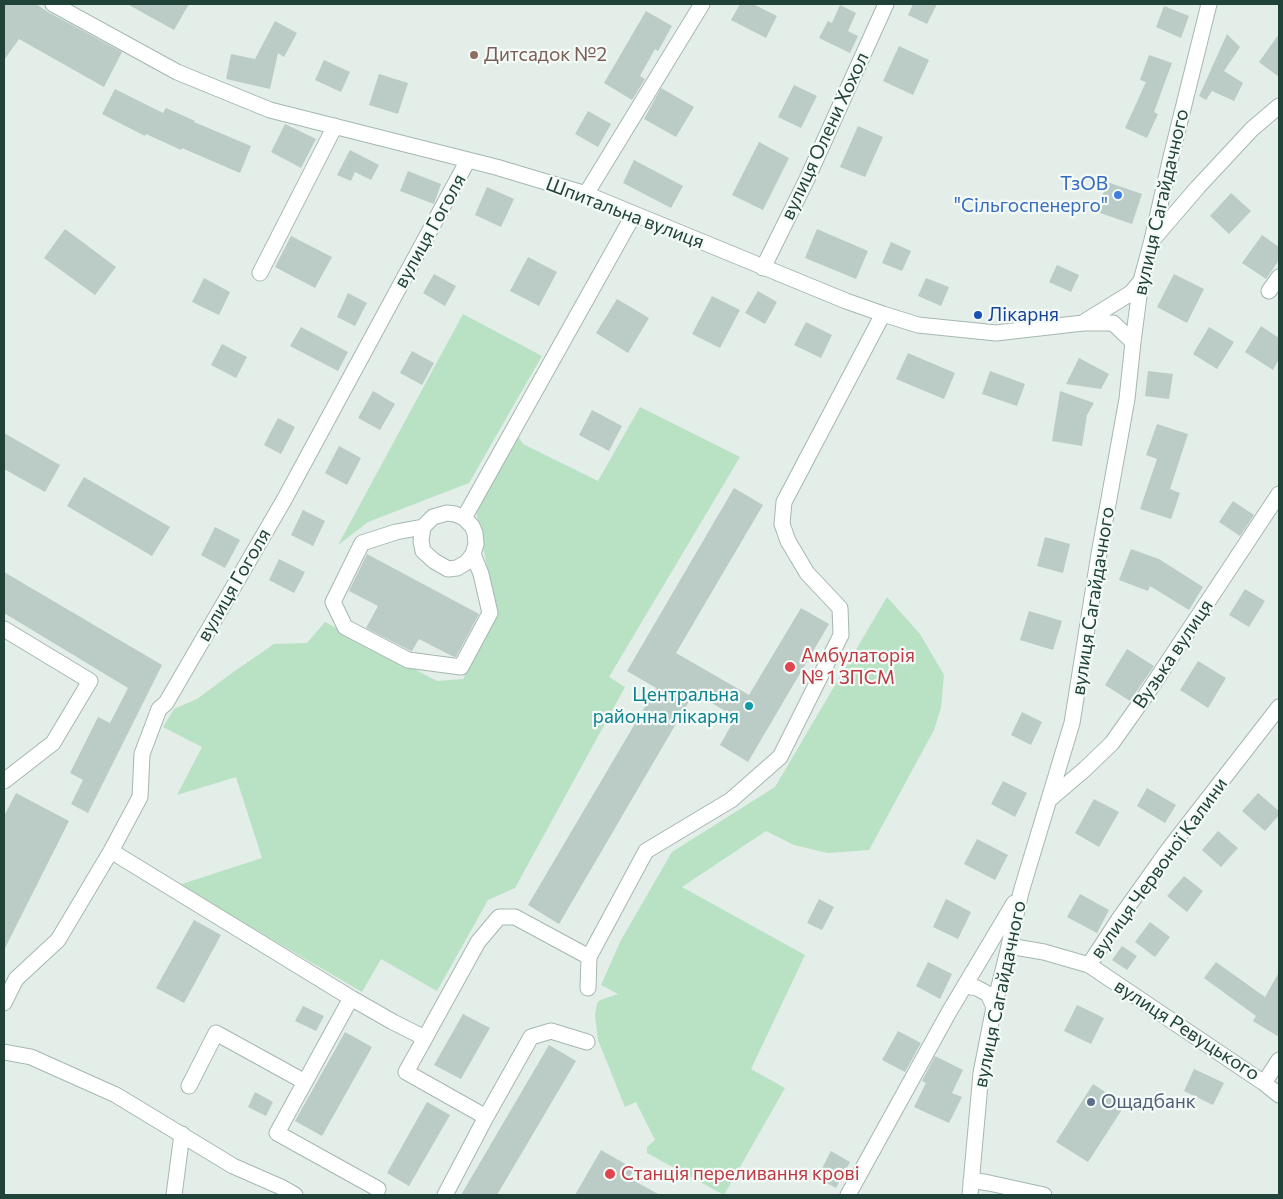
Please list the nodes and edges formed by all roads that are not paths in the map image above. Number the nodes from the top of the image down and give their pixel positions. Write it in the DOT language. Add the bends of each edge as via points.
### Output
graph roads {
  1 [pos="53,4"];
  2 [pos="702,4"];
  3 [pos="886,4"];
  4 [pos="1209,4"];
  5 [pos="1279,106"];
  6 [pos="335,126"];
  7 [pos="468,160"];
  8 [pos="586,194"];
  9 [pos="634,214"];
  10 [pos="1152,240"];
  11 [pos="763,268"];
  12 [pos="260,274"];
  13 [pos="1279,277"];
  14 [pos="1142,282"];
  15 [pos="1269,291"];
  16 [pos="883,314"];
  17 [pos="1083,323"];
  18 [pos="1133,342"];
  19 [pos="1279,494"];
  20 [pos="1275,510"];
  21 [pos="464,518"];
  22 [pos="423,528"];
  23 [pos="473,554"];
  24 [pos="4,629"];
  25 [pos="1279,707"];
  26 [pos="4,781"];
  27 [pos="1049,799"];
  28 [pos="111,851"];
  29 [pos="1021,892"];
  30 [pos="1009,946"];
  31 [pos="589,956"];
  32 [pos="1089,965"];
  33 [pos="966,986"];
  34 [pos="588,988"];
  35 [pos="351,998"];
  36 [pos="4,1003"];
  37 [pos="994,1006"];
  38 [pos="425,1038"];
  39 [pos="587,1042"];
  40 [pos="4,1052"];
  41 [pos="1279,1060"];
  42 [pos="305,1082"];
  43 [pos="1264,1083"];
  44 [pos="189,1086"];
  45 [pos="1279,1096"];
  46 [pos="486,1117"];
  47 [pos="182,1134"];
  48 [pos="971,1180"];
  49 [pos="378,1189"];
  50 [pos="174,1195"];
  51 [pos="295,1195"];
  52 [pos="445,1195"];
  53 [pos="848,1195"];
  54 [pos="970,1195"];
  55 [pos="1044,1195"];
  1 -- 6 [label="street, Шпитальна вулиця" via="177,72 270,110"];
  2 -- 8 [label="street"];
  3 -- 11 [label="street, вулиця Олени Хохол"];
  4 -- 10 [label="street, вулиця Сагайдачного"];
  5 -- 10 [label="street" via="1252,129"];
  6 -- 7 [label="street, Шпитальна вулиця"];
  6 -- 12 [label="street"];
  7 -- 8 [label="street, Шпитальна вулиця"];
  7 -- 28 [label="street, вулиця Гоголя" via="284,500 166,703 159,709 142,754 140,797"];
  8 -- 9 [label="street, Шпитальна вулиця"];
  9 -- 11 [label="street, Шпитальна вулиця"];
  9 -- 21 [label="street"];
  10 -- 14 [label="street, вулиця Сагайдачного"];
  11 -- 16 [label="street, Шпитальна вулиця"];
  13 -- 15 [label="street"];
  14 -- 17 [label="street, Шпитальна вулиця" via="1131,293"];
  14 -- 18 [label="street, вулиця Сагайдачного"];
  16 -- 17 [label="street, Шпитальна вулиця" via="918,325 996,333"];
  16 -- 31 [label="street" via="784,502 782,524 788,541 806,574 840,608 841,634 780,757 731,800 646,851"];
  17 -- 18 [label="street" via="1113,323"];
  18 -- 27 [label="street, вулиця Сагайдачного" via="1127,399 1072,723"];
  19 -- 20 [label="street, Вузька вулиця"];
  20 -- 27 [label="street, Вузька вулиця" via="1112,743"];
  21 -- 22 [label="street" via="446,513 433,517"];
  21 -- 23 [label="street" via="475,533"];
  22 -- 23 [label="street" via="420,541 423,551 448,569 457,568"];
  22 -- 23 [label="street" via="396,532 362,543 333,602 345,627 408,660 462,667 490,613"];
  24 -- 26 [label="street" via="90,680 53,743"];
  25 -- 32 [label="street, вулиця Червоної Калини" via="1168,850"];
  27 -- 29 [label="street, вулиця Сагайдачного"];
  28 -- 35 [label="street"];
  28 -- 36 [label="street, вулиця Гоголя" via="58,940 16,979"];
  29 -- 30 [label="street, вулиця Сагайдачного"];
  29 -- 33 [label="street"];
  30 -- 32 [label="street, вулиця Червоної Калини"];
  30 -- 37 [label="street, вулиця Сагайдачного"];
  31 -- 34 [label="street"];
  31 -- 38 [label="street" via="515,916 499,917 478,942"];
  32 -- 43 [label="street, вулиця Ревуцького"];
  33 -- 37 [label="street" via="988,994"];
  33 -- 53 [label="street"];
  35 -- 38 [label="street"];
  35 -- 42 [label="street"];
  37 -- 48 [label="street, вулиця Сагайдачного" via="981,1074"];
  38 -- 46 [label="street" via="406,1072"];
  39 -- 46 [label="street" via="551,1031 531,1037"];
  40 -- 47 [label="street" via="31,1057 116,1095"];
  41 -- 43 [label="street, вулиця Ревуцького"];
  42 -- 44 [label="street" via="216,1034"];
  42 -- 49 [label="street" via="277,1132"];
  43 -- 45 [label="street"];
  46 -- 52 [label="street"];
  47 -- 50 [label="street"];
  47 -- 51 [label="street" via="233,1166"];
  48 -- 54 [label="street, вулиця Сагайдачного"];
  48 -- 55 [label="street"];
}
